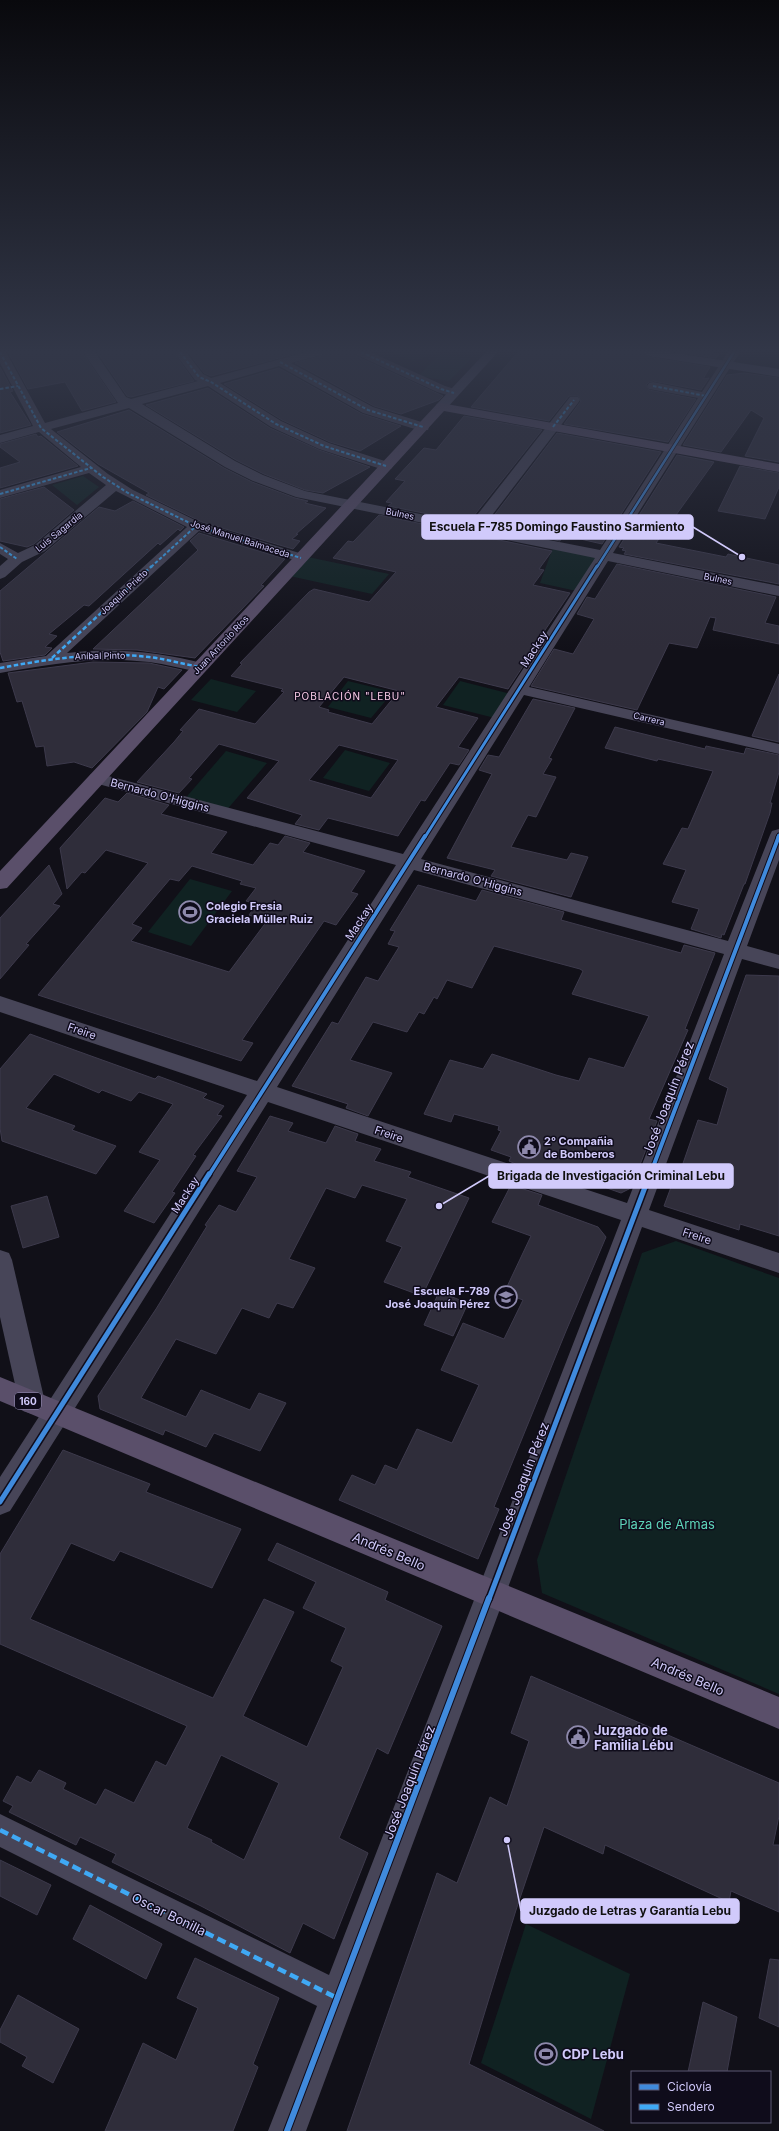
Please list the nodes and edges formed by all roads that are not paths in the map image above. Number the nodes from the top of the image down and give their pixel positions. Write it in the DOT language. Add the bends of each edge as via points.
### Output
graph roads {
  1 [pos="70,451"];
  2 [pos="209,451"];
  3 [pos="341,451"];
  4 [pos="400,451"];
  5 [pos="534,451"];
  6 [pos="671,451"];
  7 [pos="687,451"];
  8 [pos="386,466"];
  9 [pos="91,468"];
  10 [pos="779,468"];
  11 [pos="115,485"];
  12 [pos="0,494"];
  13 [pos="351,504"];
  14 [pos="196,526"];
  15 [pos="474,529"];
  16 [pos="0,547"];
  17 [pos="605,556"];
  18 [pos="301,558"];
  19 [pos="17,560"];
  20 [pos="0,574"];
  21 [pos="779,591"];
  22 [pos="52,658"];
  23 [pos="200,667"];
  24 [pos="0,668"];
  25 [pos="518,689"];
  26 [pos="779,749"];
  27 [pos="97,778"];
  28 [pos="779,835"];
  29 [pos="408,862"];
  30 [pos="0,883"];
  31 [pos="735,950"];
  32 [pos="779,962"];
  33 [pos="0,1004"];
  34 [pos="262,1091"];
  35 [pos="634,1216"];
  36 [pos="0,1260"];
  37 [pos="779,1264"];
  38 [pos="0,1388"];
  39 [pos="44,1407"];
  40 [pos="0,1502"];
  41 [pos="491,1594"];
  42 [pos="779,1714"];
  43 [pos="0,1830"];
  44 [pos="337,1998"];
  45 [pos="287,2131"];
  1 -- 9 [label="street, José Manuel Balmaceda"];
  2 -- 13 [label="street, Bulnes" via="258,478 301,494"];
  3 -- 8 [label="street"];
  4 -- 8 [label="main road, Juan Antonio Ríos"];
  5 -- 15 [label="street"];
  6 -- 17 [label="street, Mackay"];
  7 -- 10 [label="main road"];
  8 -- 13 [label="main road, Juan Antonio Ríos"];
  9 -- 11 [label="street, José Manuel Balmaceda"];
  9 -- 12 [label="street"];
  11 -- 14 [label="street, José Manuel Balmaceda"];
  11 -- 19 [label="street, Luis Sagardía" via="40,548"];
  13 -- 15 [label="street, Bulnes"];
  13 -- 18 [label="main road, Juan Antonio Ríos"];
  14 -- 18 [label="street, José Manuel Balmaceda"];
  14 -- 22 [label="street, Joaquín Prieto"];
  15 -- 17 [label="street, Bulnes"];
  16 -- 19 [label="street"];
  17 -- 21 [label="street, Bulnes"];
  17 -- 25 [label="street, Mackay"];
  18 -- 23 [label="main road, Juan Antonio Ríos"];
  19 -- 20 [label="street, Luis Sagardía"];
  22 -- 23 [label="street, Aníbal Pinto" via="131,656"];
  22 -- 24 [label="street, Aníbal Pinto"];
  23 -- 27 [label="main road, Juan Antonio Ríos"];
  25 -- 26 [label="street, Carrera"];
  25 -- 29 [label="street, Mackay"];
  27 -- 29 [label="street, Bernardo O'Higgins"];
  27 -- 30 [label="main road, Juan Antonio Ríos"];
  28 -- 31 [label="street, José Joaquín Pérez"];
  29 -- 31 [label="street, Bernardo O'Higgins"];
  29 -- 34 [label="street, Mackay"];
  31 -- 32 [label="street, Bernardo O'Higgins"];
  31 -- 35 [label="street, José Joaquín Pérez"];
  33 -- 34 [label="street, Freire"];
  34 -- 35 [label="street, Freire"];
  34 -- 39 [label="street, Mackay"];
  35 -- 37 [label="street, Freire"];
  35 -- 41 [label="street, José Joaquín Pérez"];
  36 -- 39 [label="street"];
  38 -- 39 [label="main road, Andrés Bello / 160"];
  39 -- 40 [label="street, Mackay"];
  39 -- 41 [label="main road, Andrés Bello"];
  41 -- 42 [label="main road, Andrés Bello"];
  41 -- 44 [label="street, José Joaquín Pérez"];
  43 -- 44 [label="street, Oscar Bonilla"];
  44 -- 45 [label="street, José Joaquín Pérez"];
}
